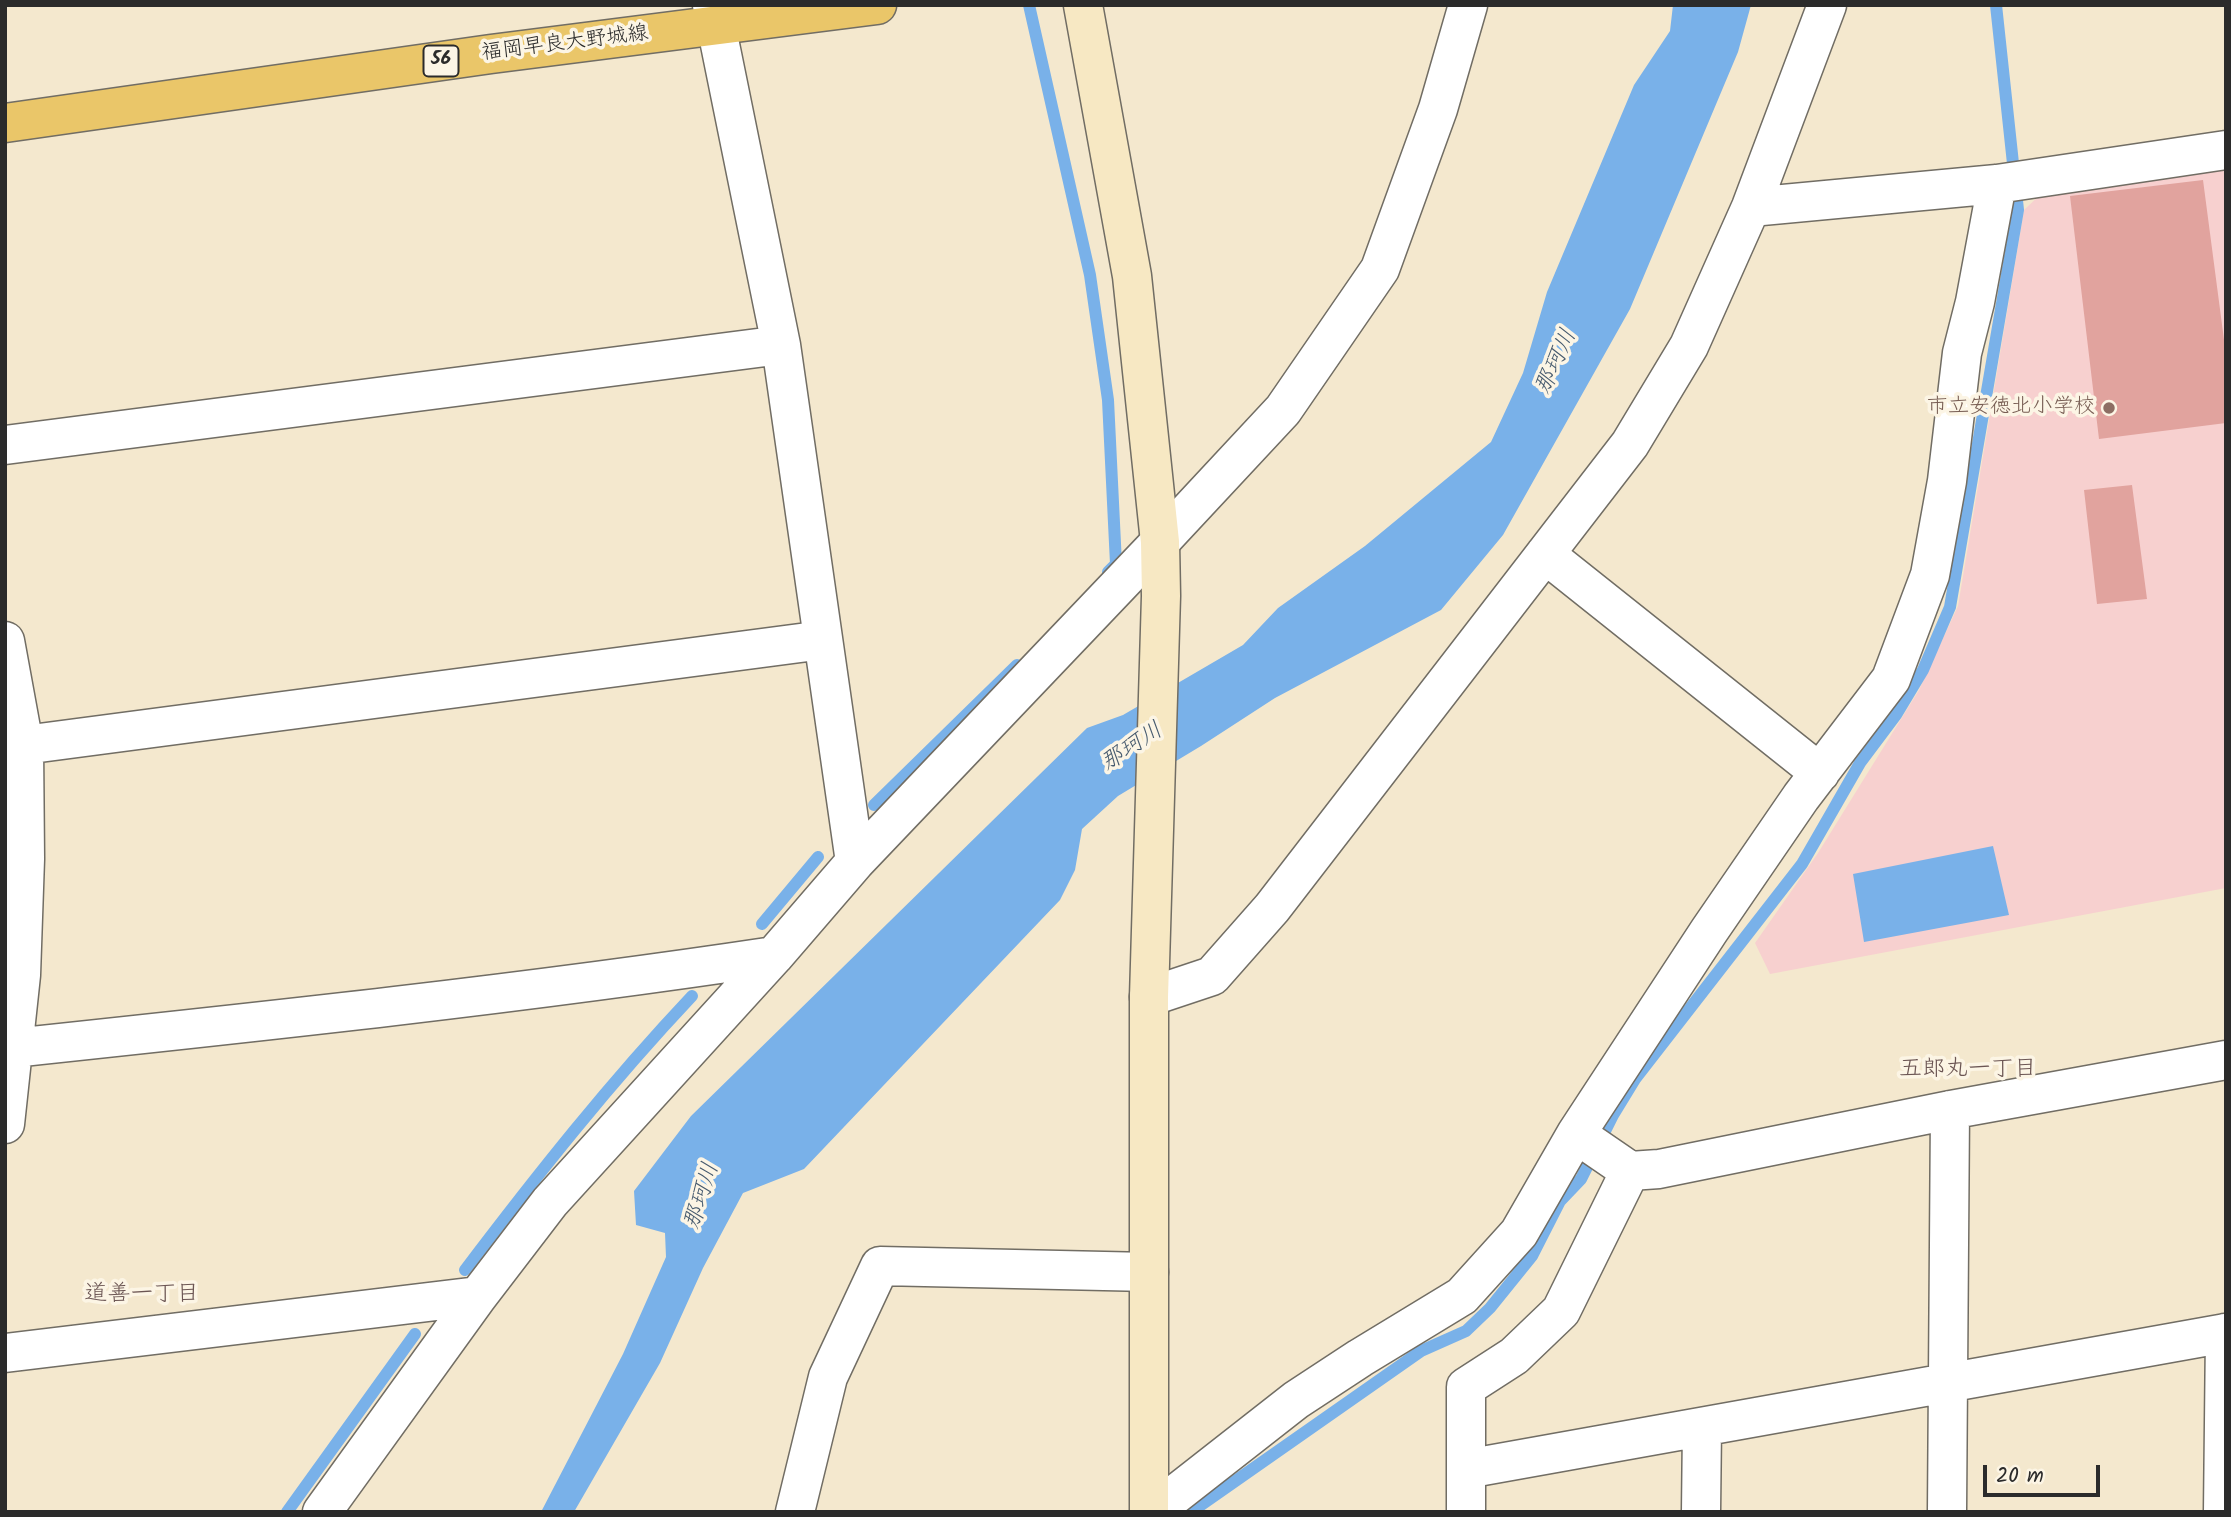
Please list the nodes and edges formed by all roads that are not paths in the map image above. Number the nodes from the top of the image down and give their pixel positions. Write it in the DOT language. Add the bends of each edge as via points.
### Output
graph roads {
  1 [pos="877,5"];
  2 [pos="1083,5"];
  3 [pos="1468,5"];
  4 [pos="1827,5"];
  5 [pos="714,15"];
  6 [pos="5,123"];
  7 [pos="2226,150"];
  8 [pos="1997,184"];
  9 [pos="1751,207"];
  10 [pos="781,345"];
  11 [pos="5,445"];
  12 [pos="1160,542"];
  13 [pos="1545,554"];
  14 [pos="823,640"];
  15 [pos="5,641"];
  16 [pos="24,746"];
  17 [pos="1820,773"];
  18 [pos="855,862"];
  19 [pos="774,956"];
  20 [pos="1149,996"];
  21 [pos="13,1048"];
  22 [pos="2226,1060"];
  23 [pos="1950,1110"];
  24 [pos="5,1124"];
  25 [pos="1576,1134"];
  26 [pos="1630,1171"];
  27 [pos="1149,1272"];
  28 [pos="478,1296"];
  29 [pos="2225,1333"];
  30 [pos="5,1353"];
  31 [pos="1948,1383"];
  32 [pos="1702,1427"];
  33 [pos="1466,1469"];
  34 [pos="322,1512"];
  35 [pos="795,1512"];
  36 [pos="1151,1512"];
  37 [pos="1466,1512"];
  38 [pos="1701,1512"];
  39 [pos="1947,1512"];
  40 [pos="2223,1512"];
  1 -- 5 [label="main road, 福岡早良大野城線 / 56"];
  2 -- 12 [label="street" via="1132,276"];
  3 -- 12 [label="street" via="1438,109 1380,269 1283,410"];
  4 -- 9 [label="street"];
  5 -- 6 [label="main road, 福岡早良大野城線 / 56" via="491,54"];
  5 -- 10 [label="street"];
  7 -- 8 [label="street"];
  8 -- 9 [label="street"];
  8 -- 17 [label="street" via="1962,353 1930,575 1891,679"];
  9 -- 13 [label="street" via="1682,357 1630,444"];
  10 -- 11 [label="street"];
  10 -- 14 [label="street"];
  12 -- 18 [label="street"];
  12 -- 20 [label="street"];
  13 -- 17 [label="street"];
  13 -- 20 [label="street" via="1272,908 1212,976"];
  14 -- 16 [label="street"];
  14 -- 18 [label="street"];
  15 -- 16 [label="street"];
  16 -- 21 [label="street" via="25,872"];
  17 -- 25 [label="street"];
  18 -- 19 [label="street"];
  19 -- 21 [label="street" via="606,980"];
  19 -- 28 [label="street" via="550,1202"];
  20 -- 27 [label="street"];
  21 -- 24 [label="street"];
  22 -- 23 [label="street"];
  23 -- 26 [label="street"];
  23 -- 31 [label="street"];
  25 -- 26 [label="street"];
  25 -- 36 [label="street" via="1519,1233 1462,1296 1296,1400"];
  26 -- 33 [label="street" via="1561,1311 1514,1356 1466,1387"];
  27 -- 35 [label="street" via="880,1266 828,1377"];
  27 -- 36 [label="street"];
  28 -- 30 [label="street"];
  28 -- 34 [label="street"];
  29 -- 31 [label="street"];
  29 -- 40 [label="street"];
  31 -- 32 [label="street"];
  31 -- 39 [label="street"];
  32 -- 33 [label="street"];
  32 -- 38 [label="street"];
  33 -- 37 [label="street"];
}
